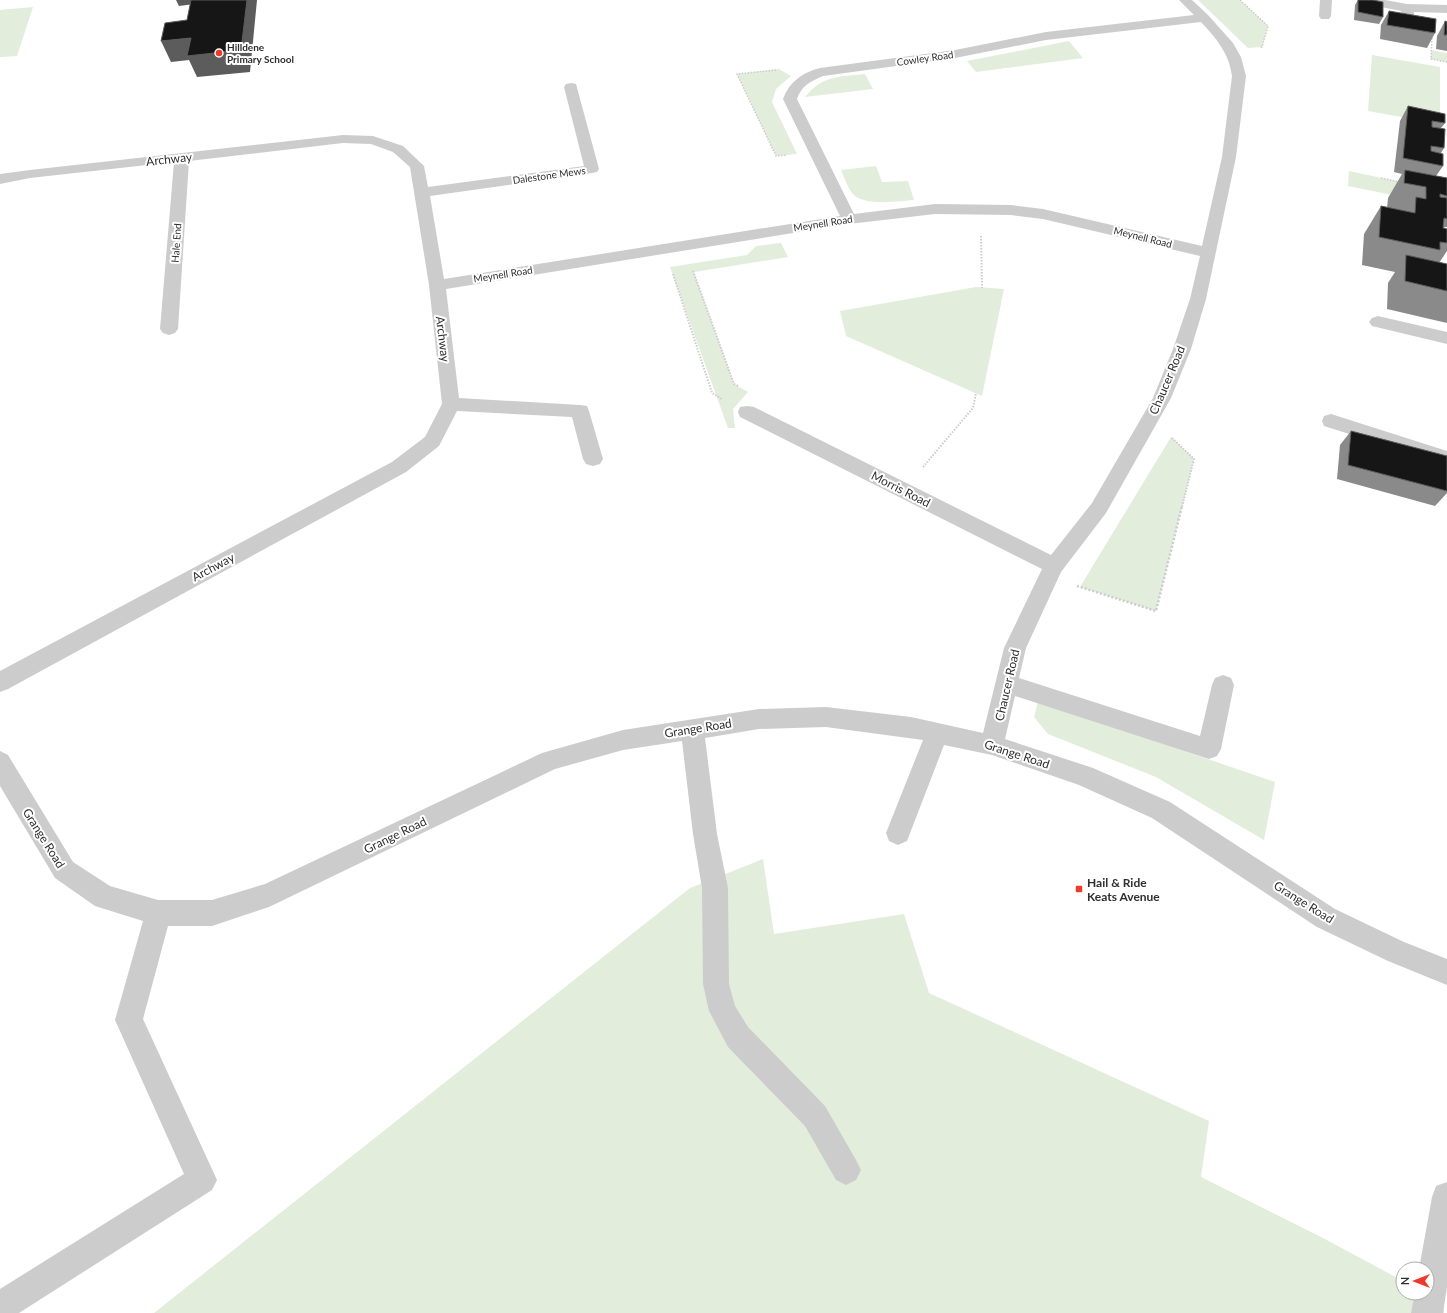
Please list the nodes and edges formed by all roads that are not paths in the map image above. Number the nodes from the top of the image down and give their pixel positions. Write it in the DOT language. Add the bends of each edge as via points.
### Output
graph roads {
  1 [pos="1185,0"];
  2 [pos="1326,0"];
  3 [pos="1365,0"];
  4 [pos="1447,9"];
  5 [pos="1325,16"];
  6 [pos="1204,18"];
  7 [pos="571,87"];
  8 [pos="182,158"];
  9 [pos="0,179"];
  10 [pos="421,193"];
  11 [pos="849,219"];
  12 [pos="1209,253"];
  13 [pos="437,285"];
  14 [pos="1378,322"];
  15 [pos="169,329"];
  16 [pos="1447,338"];
  17 [pos="452,404"];
  18 [pos="741,409"];
  19 [pos="1331,421"];
  20 [pos="1447,458"];
  21 [pos="593,459"];
  22 [pos="1051,572"];
  23 [pos="0,682"];
  24 [pos="1007,684"];
  25 [pos="1223,685"];
  26 [pos="692,728"];
  27 [pos="937,733"];
  28 [pos="992,745"];
  29 [pos="0,762"];
  30 [pos="898,833"];
  31 [pos="158,913"];
  32 [pos="1447,972"];
  33 [pos="846,1170"];
  34 [pos="1447,1197"];
  35 [pos="3,1305"];
  36 [pos="1427,1313"];
  1 -- 6 [label="street, Chaucer Road"];
  2 -- 5 [label="street"];
  3 -- 4 [label="street" via="1408,13"];
  6 -- 11 [label="street, Cowley Road" via="1046,36 955,54 820,72 807,77 798,83 790,99"];
  6 -- 12 [label="street, Chaucer Road" via="1231,50 1239,76 1229,157"];
  7 -- 10 [label="street, Dalestone Mews" via="592,170"];
  8 -- 9 [label="street, Archway"];
  8 -- 10 [label="street, Archway" via="343,139 372,140 398,149 417,166"];
  8 -- 15 [label="street, Hale End"];
  10 -- 13 [label="street, Archway"];
  11 -- 12 [label="street, Meynell Road" via="935,209 1011,210 1043,214"];
  11 -- 13 [label="street, Meynell Road"];
  12 -- 22 [label="street, Chaucer Road" via="1182,349 1162,398 1099,508"];
  13 -- 17 [label="street, Archway"];
  14 -- 16 [label="street"];
  17 -- 21 [label="street" via="580,411"];
  17 -- 23 [label="street, Archway" via="432,441 399,467"];
  18 -- 22 [label="street, Morris Road" via="904,490"];
  19 -- 20 [label="street"];
  22 -- 24 [label="street, Chaucer Road" via="1015,648"];
  24 -- 25 [label="street" via="1208,749"];
  24 -- 28 [label="street, Chaucer Road"];
  26 -- 27 [label="street, Grange Road" via="759,719 826,718 911,727"];
  26 -- 31 [label="street, Grange Road" via="622,740 550,760 269,895 212,914"];
  26 -- 33 [label="street" via="705,834 715,888 716,984 723,1011 738,1037 815,1116"];
  27 -- 28 [label="street, Grange Road"];
  27 -- 30 [label="street"];
  28 -- 32 [label="street, Grange Road" via="1085,776 1161,810 1326,918 1397,952"];
  29 -- 31 [label="street, Grange Road" via="64,870 104,898"];
  31 -- 35 [label="street" via="129,1020 202,1180"];
  34 -- 36 [label="street"];
}
